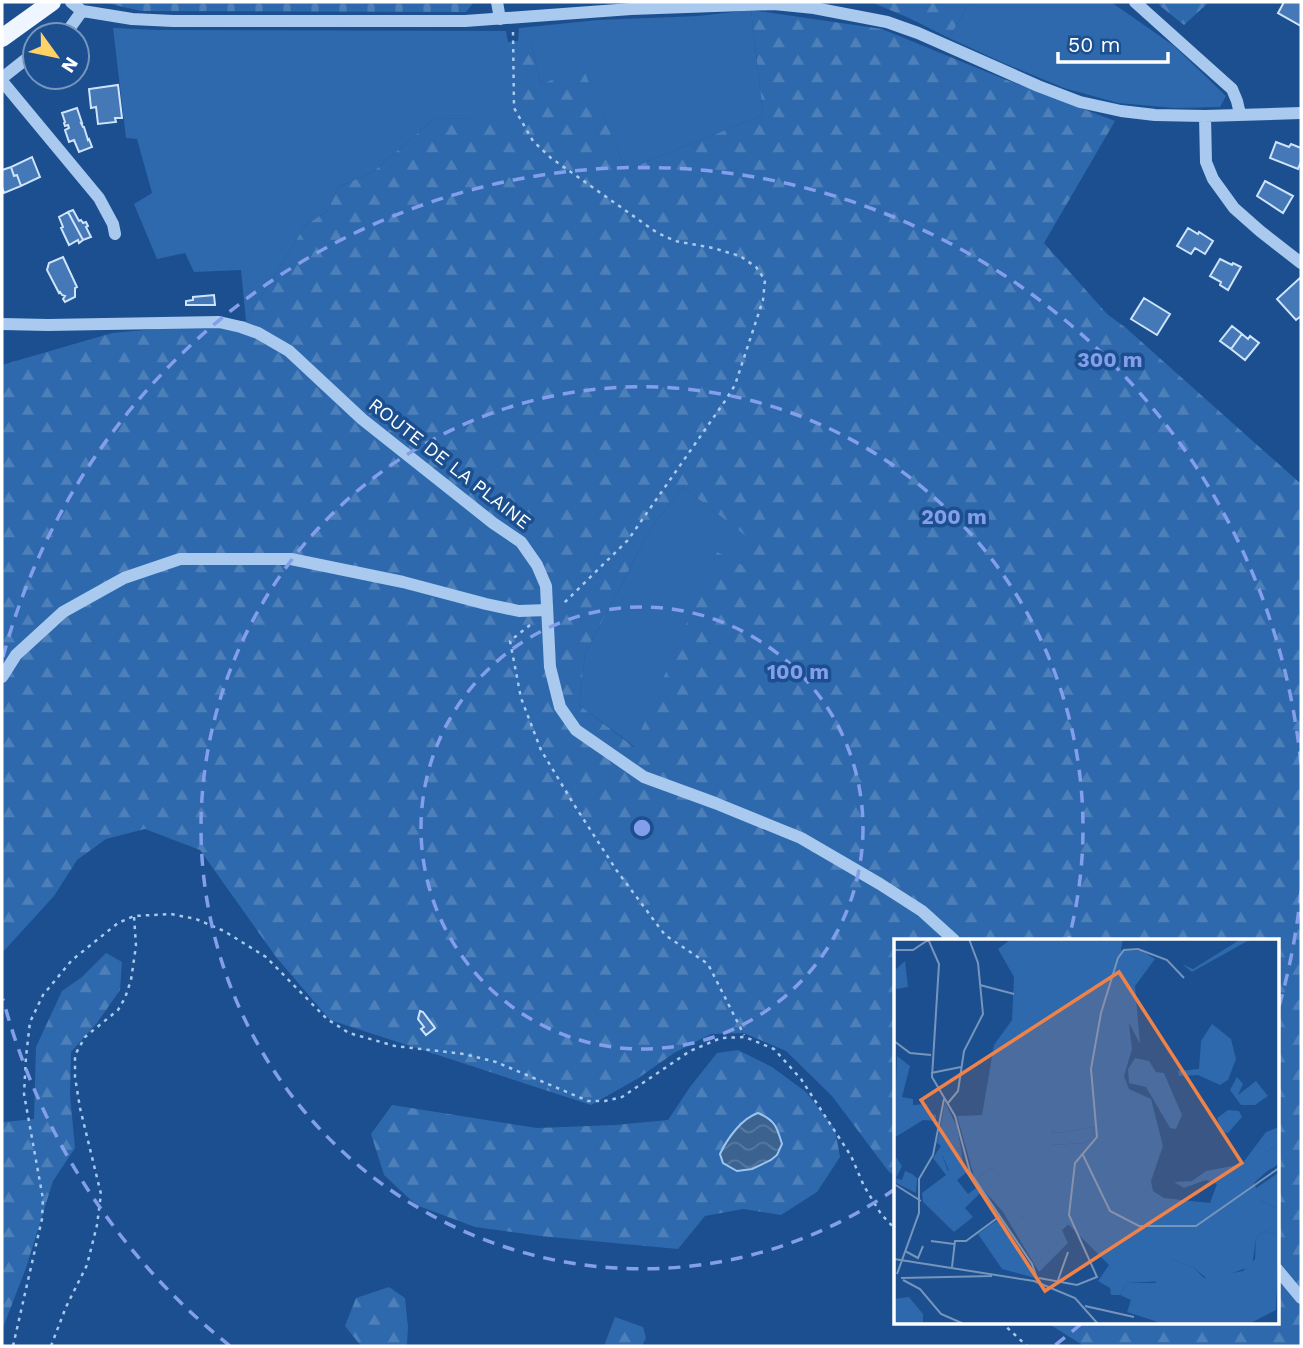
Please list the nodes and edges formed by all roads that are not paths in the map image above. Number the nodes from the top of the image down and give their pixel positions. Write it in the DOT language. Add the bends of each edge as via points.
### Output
graph roads {
  1 [pos="52,2"];
  2 [pos="71,2"];
  3 [pos="497,2"];
  4 [pos="1135,2"];
  5 [pos="82,11"];
  6 [pos="507,19"];
  7 [pos="75,21"];
  8 [pos="2,38"];
  9 [pos="21,63"];
  10 [pos="2,79"];
  11 [pos="1301,113"];
  12 [pos="1240,114"];
  13 [pos="1205,116"];
  14 [pos="115,234"];
  15 [pos="1301,263"];
  16 [pos="2,324"];
  17 [pos="547,610"];
  18 [pos="2,677"];
  19 [pos="953,939"];
  20 [pos="1278,1270"];
  21 [pos="1301,1298"];
  1 -- 8 [label="main road"];
  2 -- 5 [label="street"];
  3 -- 6 [label="street"];
  4 -- 12 [label="street" via="1232,89"];
  5 -- 6 [label="street" via="173,21"];
  5 -- 7 [label="street"];
  6 -- 13 [label="street" via="745,4 814,8 887,22 1080,102 1155,116"];
  9 -- 10 [label="street"];
  10 -- 14 [label="street" via="99,198"];
  11 -- 12 [label="street"];
  12 -- 13 [label="street"];
  13 -- 15 [label="street" via="1206,162 1213,179 1234,208"];
  16 -- 17 [label="street, ROUTE DE LA PLAINE" via="194,321 258,332 289,351 362,419 521,542 546,586"];
  17 -- 18 [label="street" via="519,611 291,559 180,559 124,578 63,612 16,655"];
  17 -- 19 [label="street, ROUTE DE LA PLAINE" via="550,667 560,707 576,730 644,777 801,838 922,911"];
  20 -- 21 [label="street"];
}
